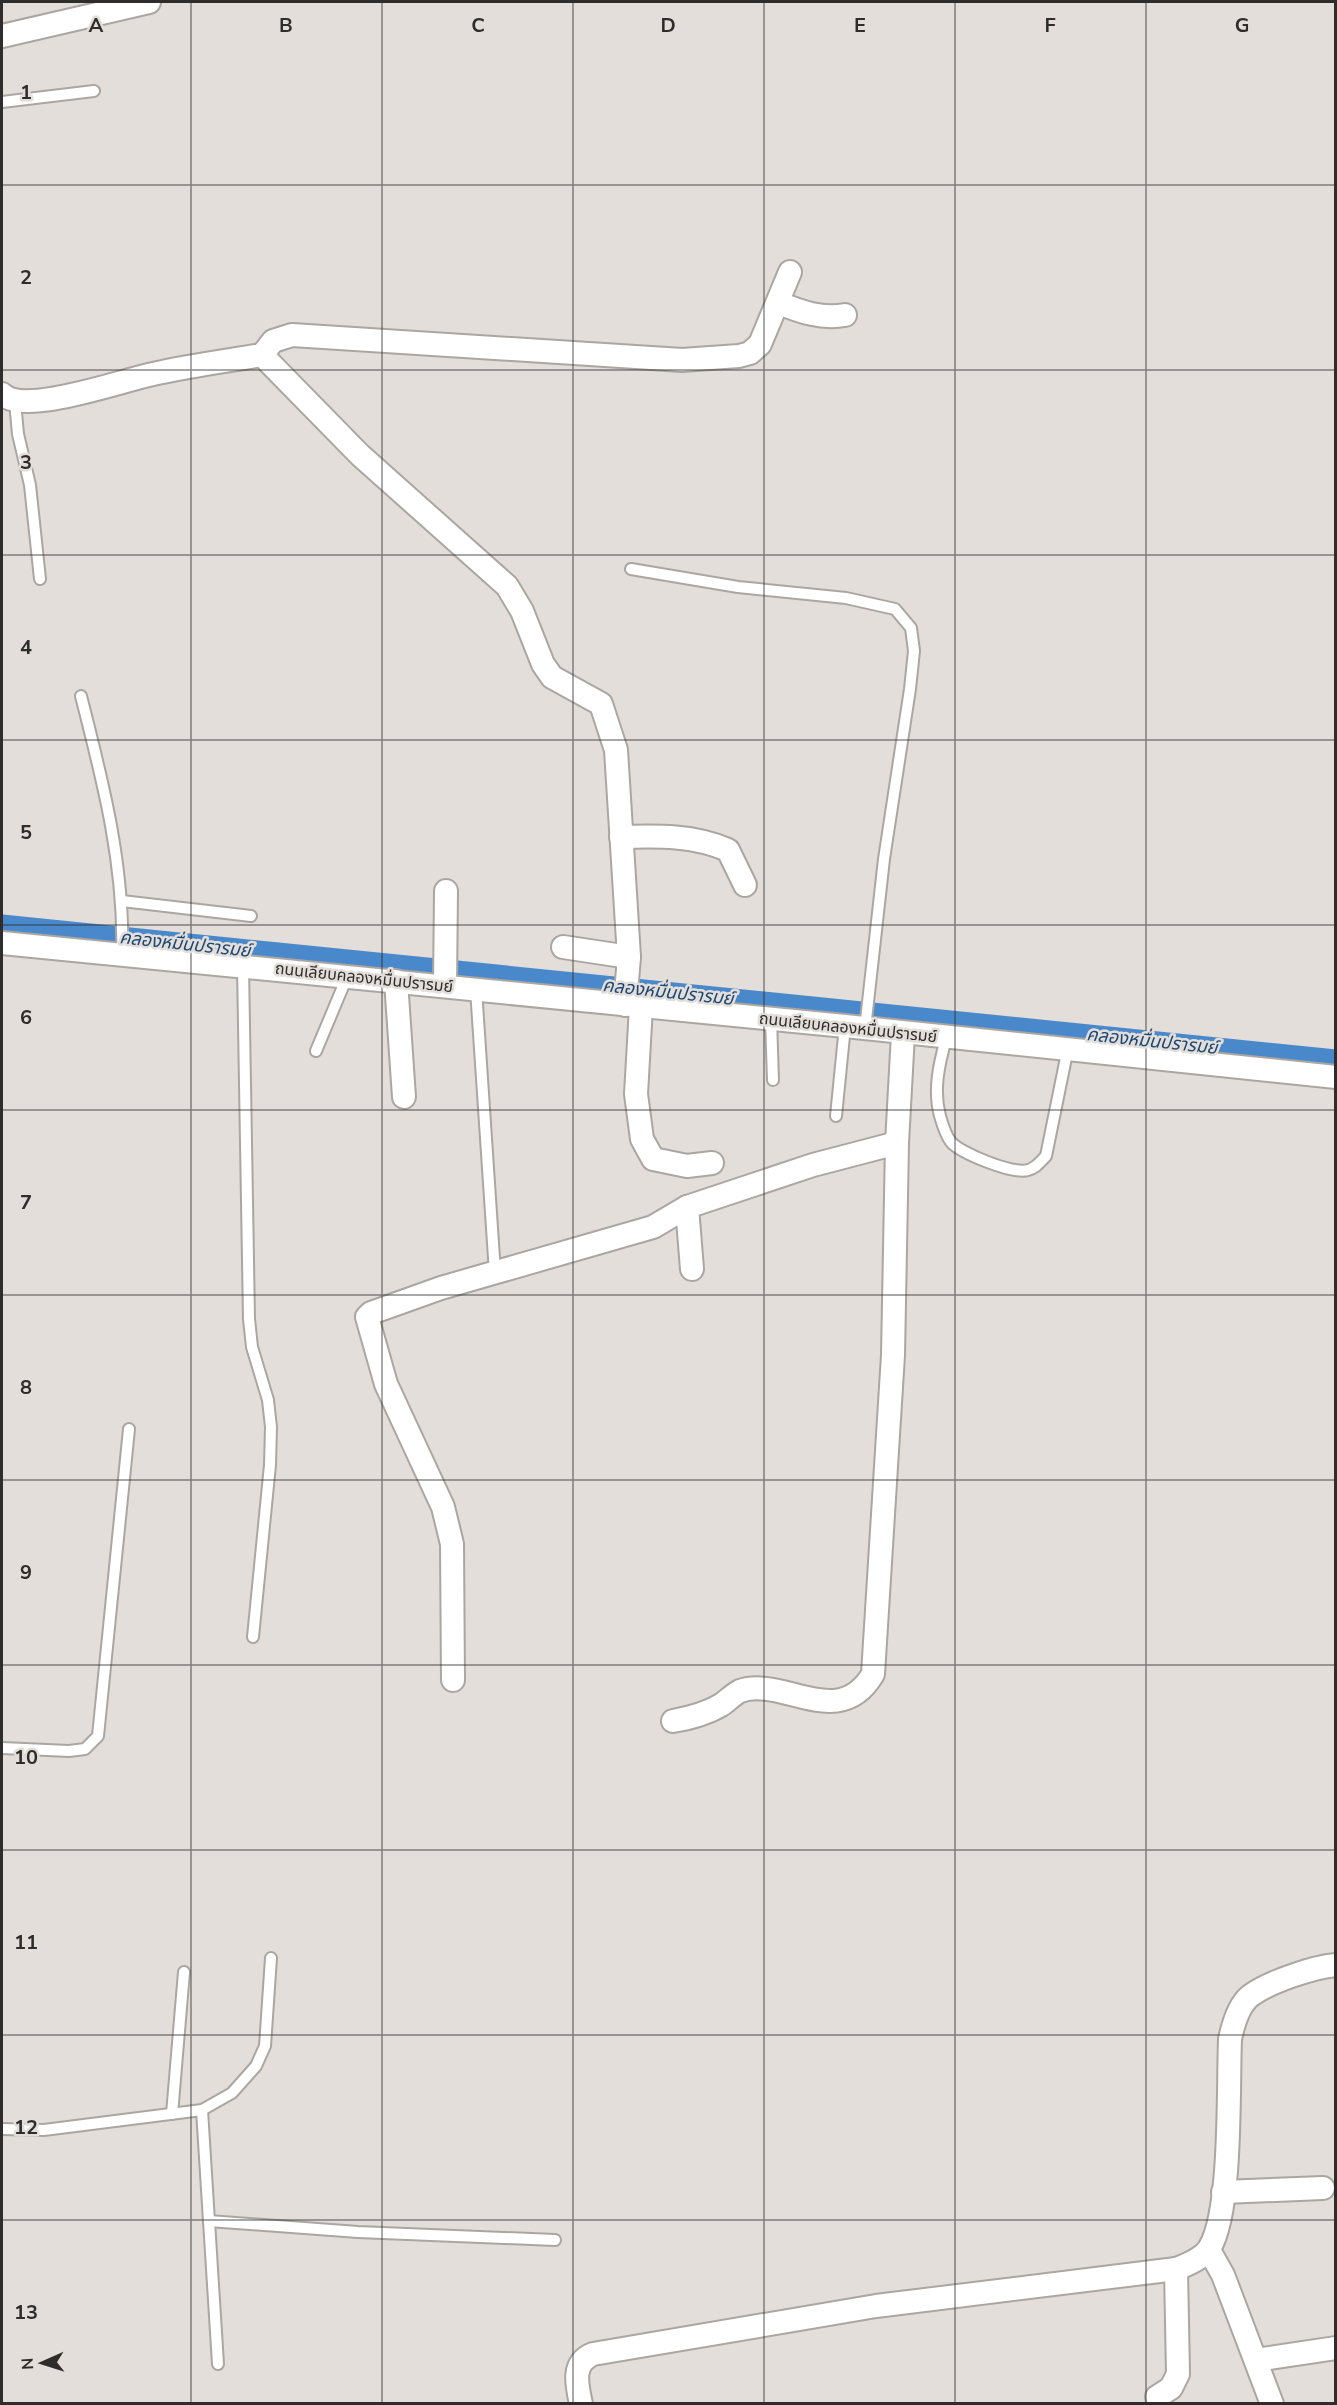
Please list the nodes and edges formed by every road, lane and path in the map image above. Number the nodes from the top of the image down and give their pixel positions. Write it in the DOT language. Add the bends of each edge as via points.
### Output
graph roads {
  1 [pos="149,2"];
  2 [pos="2,36"];
  3 [pos="94,91"];
  4 [pos="2,102"];
  5 [pos="790,272"];
  6 [pos="779,303"];
  7 [pos="845,315"];
  8 [pos="262,355"];
  9 [pos="8,398"];
  10 [pos="631,569"];
  11 [pos="40,579"];
  12 [pos="81,696"];
  13 [pos="621,837"];
  14 [pos="745,885"];
  15 [pos="446,891"];
  16 [pos="122,901"];
  17 [pos="251,916"];
  18 [pos="2,943"];
  19 [pos="563,948"];
  20 [pos="122,951"];
  21 [pos="629,963"];
  22 [pos="243,966"];
  23 [pos="445,971"];
  24 [pos="347,977"];
  25 [pos="396,981"];
  26 [pos="476,989"];
  27 [pos="631,1002"];
  28 [pos="862,1017"];
  29 [pos="771,1019"];
  30 [pos="903,1034"];
  31 [pos="946,1039"];
  32 [pos="1068,1047"];
  33 [pos="316,1051"];
  34 [pos="1335,1077"];
  35 [pos="774,1080"];
  36 [pos="404,1097"];
  37 [pos="836,1116"];
  38 [pos="897,1143"];
  39 [pos="712,1163"];
  40 [pos="687,1207"];
  41 [pos="692,1269"];
  42 [pos="495,1273"];
  43 [pos="129,1429"];
  44 [pos="252,1637"];
  45 [pos="453,1680"];
  46 [pos="673,1721"];
  47 [pos="2,1748"];
  48 [pos="271,1958"];
  49 [pos="1335,1965"];
  50 [pos="184,1972"];
  51 [pos="202,2110"];
  52 [pos="172,2114"];
  53 [pos="2,2129"];
  54 [pos="1323,2188"];
  55 [pos="1235,2191"];
  56 [pos="209,2221"];
  57 [pos="555,2240"];
  58 [pos="1215,2261"];
  59 [pos="1177,2280"];
  60 [pos="1335,2348"];
  61 [pos="1256,2360"];
  62 [pos="218,2364"];
  63 [pos="1157,2397"];
  64 [pos="581,2403"];
  65 [pos="1272,2403"];
  1 -- 2 [label="street"];
  3 -- 4 [label="lane"];
  5 -- 6 [label="street"];
  6 -- 7 [label="street" via="812,315"];
  6 -- 8 [label="street" via="760,344 739,356 682,360 590,356 292,335 273,341"];
  8 -- 9 [label="street" via="153,374 69,395"];
  8 -- 13 [label="street" via="360,455 507,586 552,677 601,704 616,750"];
  9 -- 11 [label="lane" via="30,485"];
  10 -- 28 [label="lane" via="738,587 846,598 895,609 911,628 914,651 910,689"];
  12 -- 16 [label="lane" via="108,807"];
  13 -- 14 [label="street" via="688,837 708,842 728,850"];
  13 -- 21 [label="street"];
  15 -- 23 [label="street"];
  16 -- 17 [label="lane"];
  16 -- 20 [label="lane"];
  18 -- 20 [label="street, ถนนเลียบคลองหมื่นปรารมย์"];
  19 -- 21 [label="street"];
  20 -- 22 [label="street, ถนนเลียบคลองหมื่นปรารมย์"];
  21 -- 27 [label="street"];
  22 -- 24 [label="street, ถนนเลียบคลองหมื่นปรารมย์"];
  22 -- 44 [label="lane" via="249,1319 271,1427"];
  23 -- 25 [label="street, ถนนเลียบคลองหมื่นปรารมย์"];
  23 -- 26 [label="street, ถนนเลียบคลองหมื่นปรารมย์"];
  24 -- 25 [label="street, ถนนเลียบคลองหมื่นปรารมย์"];
  24 -- 33 [label="lane"];
  25 -- 36 [label="street"];
  26 -- 27 [label="street, ถนนเลียบคลองหมื่นปรารมย์"];
  26 -- 42 [label="lane"];
  27 -- 29 [label="street, ถนนเลียบคลองหมื่นปรารมย์"];
  27 -- 39 [label="street" via="642,1139 653,1159 687,1166"];
  28 -- 29 [label="street, ถนนเลียบคลองหมื่นปรารมย์"];
  28 -- 30 [label="street, ถนนเลียบคลองหมื่นปรารมย์"];
  28 -- 37 [label="lane"];
  29 -- 35 [label="lane"];
  30 -- 31 [label="street, ถนนเลียบคลองหมื่นปรารมย์"];
  30 -- 38 [label="street"];
  31 -- 32 [label="street, ถนนเลียบคลองหมื่นปรารมย์"];
  31 -- 32 [label="lane" via="938,1068 937,1095 940,1117 951,1142 971,1154 1023,1171 1046,1156"];
  32 -- 34 [label="street, ถนนเลียบคลองหมื่นปรารมย์"];
  38 -- 40 [label="street" via="813,1165"];
  38 -- 46 [label="street" via="893,1355 873,1674 865,1688 846,1697 820,1702 780,1692 741,1691 700,1715"];
  40 -- 41 [label="street"];
  40 -- 42 [label="street" via="653,1227"];
  42 -- 45 [label="street" via="441,1288 367,1317 386,1384 442,1507 452,1544"];
  43 -- 47 [label="lane" via="98,1736 85,1749"];
  48 -- 51 [label="lane" via="265,2046 256,2066 232,2093"];
  49 -- 55 [label="street" via="1283,1981 1249,1997 1234,2022 1230,2039"];
  50 -- 52 [label="lane"];
  51 -- 52 [label="lane"];
  51 -- 56 [label="lane"];
  52 -- 53 [label="lane" via="44,2130"];
  54 -- 55 [label="street"];
  55 -- 58 [label="street" via="1219,2222"];
  56 -- 57 [label="lane"];
  56 -- 62 [label="lane"];
  58 -- 59 [label="street"];
  58 -- 61 [label="street"];
  59 -- 63 [label="street" via="1178,2374 1171,2388"];
  59 -- 64 [label="street" via="876,2306 593,2354 583,2360 576,2372"];
  60 -- 61 [label="street"];
  61 -- 65 [label="street"];
}
